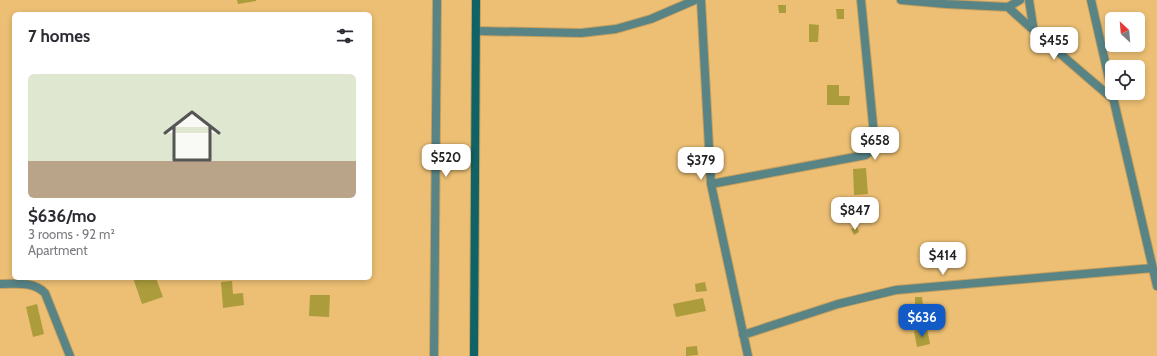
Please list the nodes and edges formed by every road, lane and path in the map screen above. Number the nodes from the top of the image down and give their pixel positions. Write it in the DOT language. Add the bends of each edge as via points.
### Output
graph roads {
  1 [pos="438,0"];
  2 [pos="476,0"];
  3 [pos="695,0"];
  4 [pos="701,0"];
  5 [pos="861,0"];
  6 [pos="901,0"];
  7 [pos="1020,0"];
  8 [pos="1029,0"];
  9 [pos="1091,0"];
  10 [pos="1008,7"];
  11 [pos="476,31"];
  12 [pos="1034,32"];
  13 [pos="1105,60"];
  14 [pos="1105,89"];
  15 [pos="1114,100"];
  16 [pos="712,184"];
  17 [pos="1153,268"];
  18 [pos="0,284"];
  19 [pos="1157,286"];
  20 [pos="743,335"];
  21 [pos="70,356"];
  22 [pos="434,356"];
  23 [pos="474,356"];
  24 [pos="748,356"];
  1 -- 22 [label="street"];
  2 -- 11 [label="main road"];
  3 -- 11 [label="street" via="652,19 616,29 580,33"];
  4 -- 16 [label="street"];
  5 -- 16 [label="street" via="875,145 872,150 866,155"];
  6 -- 10 [label="street"];
  7 -- 10 [label="street"];
  8 -- 12 [label="street"];
  9 -- 13 [label="street"];
  10 -- 12 [label="street"];
  11 -- 23 [label="main road"];
  12 -- 14 [label="street"];
  15 -- 17 [label="street"];
  16 -- 20 [label="street"];
  17 -- 19 [label="street"];
  17 -- 20 [label="street" via="896,290 838,304"];
  18 -- 21 [label="street" via="26,283 45,293"];
  20 -- 24 [label="street"];
}
